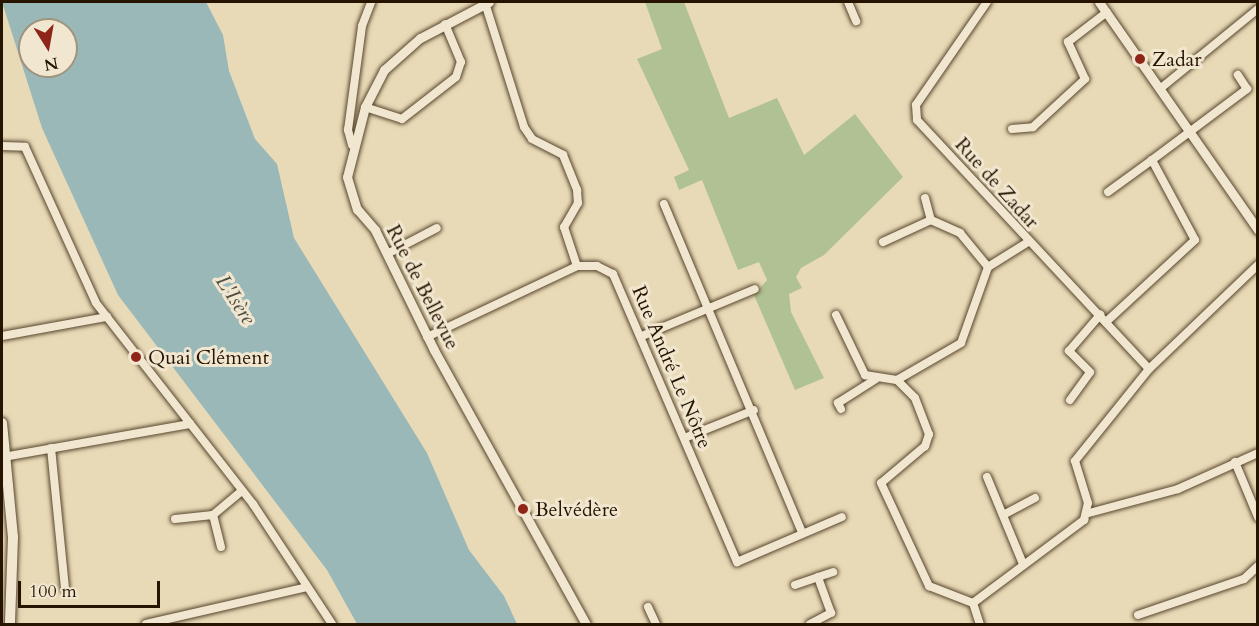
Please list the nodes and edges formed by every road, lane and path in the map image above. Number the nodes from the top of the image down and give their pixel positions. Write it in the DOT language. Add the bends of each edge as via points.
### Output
graph roads {
  1 [pos="371,2"];
  2 [pos="487,2"];
  3 [pos="848,2"];
  4 [pos="987,2"];
  5 [pos="1099,2"];
  6 [pos="1257,9"];
  7 [pos="1107,12"];
  8 [pos="856,21"];
  9 [pos="445,24"];
  10 [pos="1238,75"];
  11 [pos="1161,88"];
  12 [pos="365,107"];
  13 [pos="1012,129"];
  14 [pos="1191,130"];
  15 [pos="352,145"];
  16 [pos="2,146"];
  17 [pos="1152,160"];
  18 [pos="1108,192"];
  19 [pos="925,198"];
  20 [pos="664,204"];
  21 [pos="931,220"];
  22 [pos="437,228"];
  23 [pos="1257,230"];
  24 [pos="1028,242"];
  25 [pos="883,243"];
  26 [pos="387,254"];
  27 [pos="1257,265"];
  28 [pos="577,266"];
  29 [pos="988,267"];
  30 [pos="755,289"];
  31 [pos="710,309"];
  32 [pos="836,315"];
  33 [pos="106,317"];
  34 [pos="1103,318"];
  35 [pos="2,336"];
  36 [pos="642,336"];
  37 [pos="428,337"];
  38 [pos="1149,369"];
  39 [pos="876,379"];
  40 [pos="897,380"];
  41 [pos="1070,400"];
  42 [pos="841,409"];
  43 [pos="754,410"];
  44 [pos="2,423"];
  45 [pos="190,424"];
  46 [pos="687,437"];
  47 [pos="51,448"];
  48 [pos="1257,453"];
  49 [pos="4,457"];
  50 [pos="1235,462"];
  51 [pos="987,477"];
  52 [pos="242,491"];
  53 [pos="1035,498"];
  54 [pos="1089,513"];
  55 [pos="1005,514"];
  56 [pos="213,515"];
  57 [pos="842,517"];
  58 [pos="1257,517"];
  59 [pos="175,519"];
  60 [pos="802,532"];
  61 [pos="221,547"];
  62 [pos="1023,564"];
  63 [pos="1257,566"];
  64 [pos="833,573"];
  65 [pos="818,577"];
  66 [pos="795,585"];
  67 [pos="307,587"];
  68 [pos="65,588"];
  69 [pos="973,603"];
  70 [pos="7,606"];
  71 [pos="648,607"];
  72 [pos="1138,615"];
  73 [pos="157,623"];
  74 [pos="10,624"];
  75 [pos="146,624"];
  76 [pos="332,624"];
  77 [pos="586,624"];
  78 [pos="656,624"];
  79 [pos="810,624"];
  80 [pos="980,624"];
  1 -- 15 [label="street" via="362,26 348,130"];
  2 -- 9 [label="street, Rue de Bellevue"];
  2 -- 28 [label="street" via="524,127 532,139 563,155 577,190 578,203 564,227"];
  3 -- 8 [label="street"];
  4 -- 24 [label="street, Rue de Zadar" via="916,105 917,120"];
  5 -- 7 [label="street"];
  6 -- 11 [label="street"];
  7 -- 11 [label="street"];
  7 -- 13 [label="street" via="1068,42 1085,79 1033,128"];
  9 -- 12 [label="street, Rue de Bellevue" via="395,58"];
  9 -- 12 [label="street" via="461,62 456,77 402,119"];
  10 -- 14 [label="street" via="1247,89"];
  11 -- 14 [label="street"];
  12 -- 15 [label="street, Rue de Bellevue"];
  14 -- 17 [label="street"];
  14 -- 23 [label="street"];
  15 -- 26 [label="street, Rue de Bellevue" via="348,177 353,200"];
  16 -- 33 [label="street" via="18,144 41,178"];
  17 -- 18 [label="street"];
  17 -- 34 [label="street" via="1195,240"];
  19 -- 21 [label="street"];
  20 -- 31 [label="street"];
  21 -- 25 [label="street"];
  21 -- 29 [label="street" via="960,233"];
  22 -- 26 [label="street"];
  24 -- 29 [label="street"];
  24 -- 34 [label="street, Rue de Zadar"];
  26 -- 37 [label="street, Rue de Bellevue"];
  27 -- 38 [label="street"];
  28 -- 36 [label="street, Rue André Le Nôtre" via="613,274"];
  28 -- 37 [label="street"];
  29 -- 40 [label="street" via="961,343"];
  30 -- 31 [label="street"];
  31 -- 36 [label="street"];
  31 -- 43 [label="street"];
  32 -- 39 [label="street" via="865,375"];
  33 -- 35 [label="street"];
  33 -- 45 [label="street"];
  34 -- 38 [label="street, Rue de Zadar"];
  34 -- 41 [label="street" via="1069,351 1089,372"];
  36 -- 46 [label="street, Rue André Le Nôtre"];
  37 -- 77 [label="street, Rue de Bellevue"];
  38 -- 54 [label="street" via="1075,461"];
  39 -- 40 [label="street"];
  39 -- 42 [label="street" via="838,403"];
  40 -- 69 [label="street" via="915,398 929,434 925,446 881,483 929,586"];
  43 -- 46 [label="street"];
  43 -- 60 [label="street"];
  44 -- 49 [label="main road"];
  45 -- 47 [label="street"];
  45 -- 52 [label="street"];
  46 -- 60 [label="street, Rue André Le Nôtre" via="737,562"];
  47 -- 49 [label="street"];
  47 -- 68 [label="street"];
  48 -- 50 [label="street"];
  49 -- 70 [label="main road"];
  50 -- 54 [label="street" via="1178,489"];
  50 -- 58 [label="street"];
  51 -- 55 [label="street"];
  52 -- 56 [label="street"];
  52 -- 67 [label="street"];
  53 -- 55 [label="street"];
  54 -- 62 [label="street"];
  55 -- 62 [label="street"];
  56 -- 59 [label="street"];
  56 -- 61 [label="street"];
  57 -- 60 [label="street"];
  62 -- 69 [label="street"];
  63 -- 72 [label="street" via="1244,579"];
  64 -- 65 [label="street"];
  65 -- 66 [label="street"];
  65 -- 79 [label="street" via="831,613"];
  67 -- 73 [label="street"];
  67 -- 76 [label="street"];
  69 -- 80 [label="street"];
  70 -- 74 [label="main road"];
  71 -- 78 [label="street"];
  73 -- 75 [label="street"];
}
